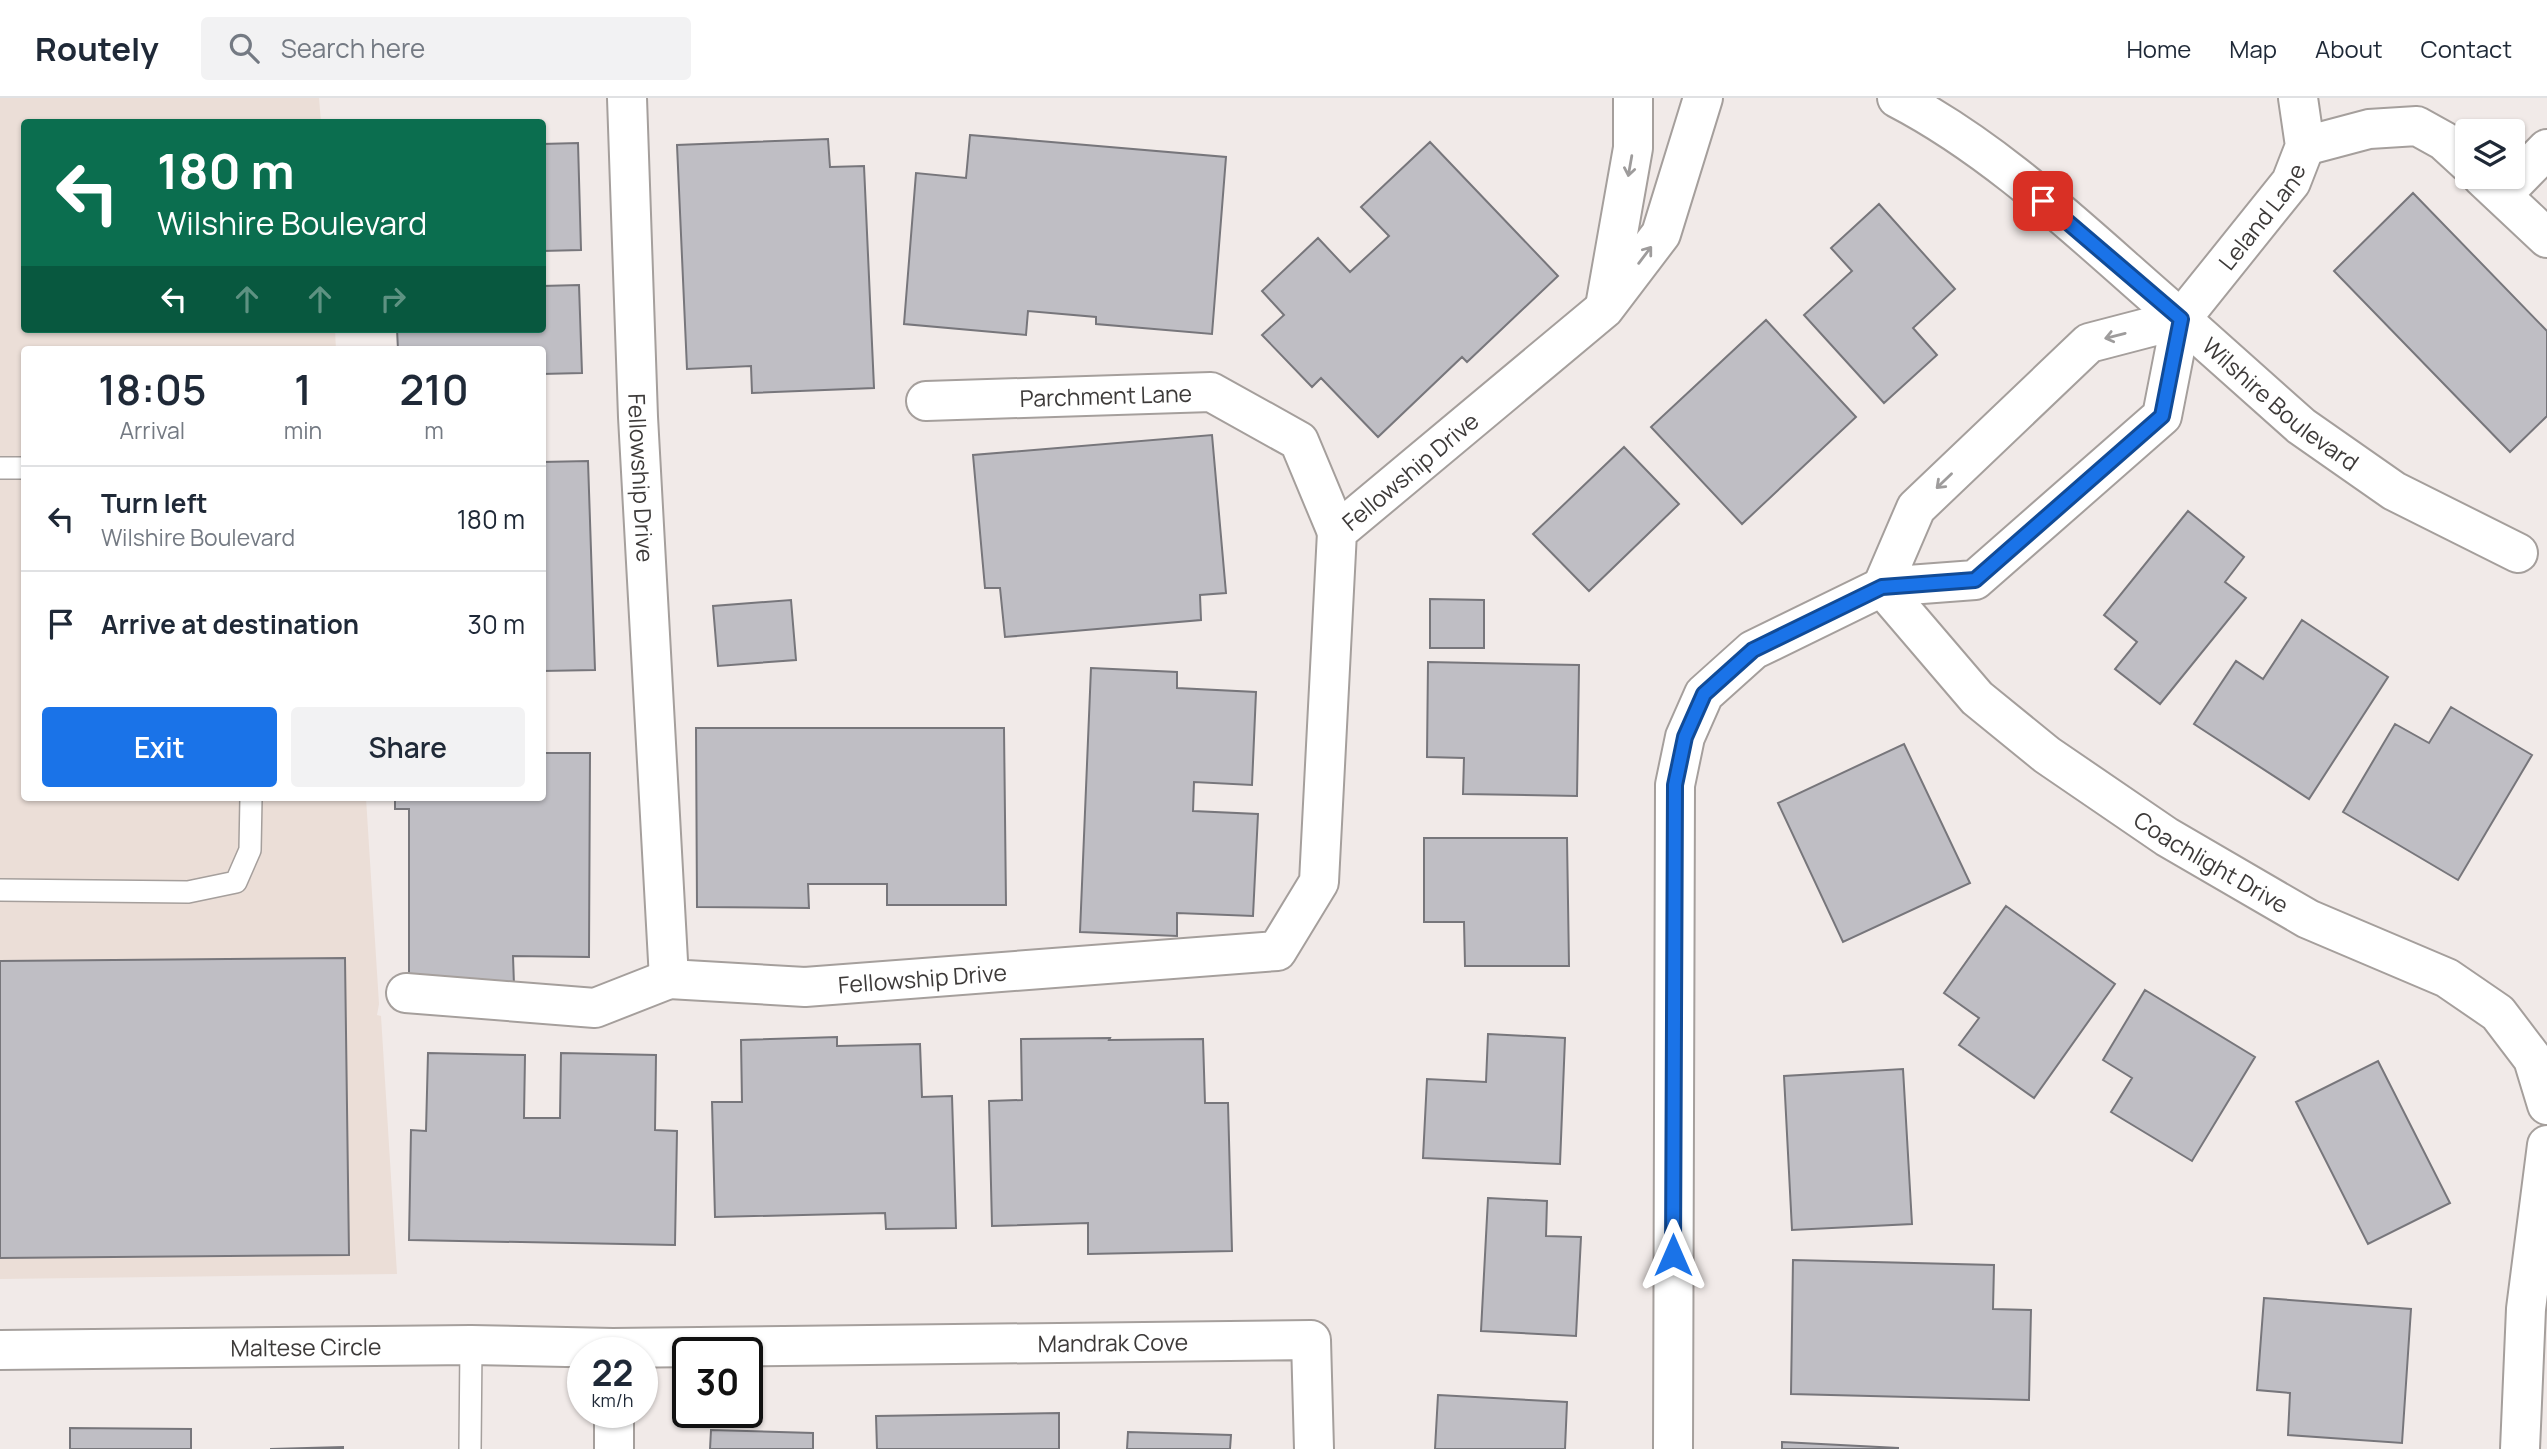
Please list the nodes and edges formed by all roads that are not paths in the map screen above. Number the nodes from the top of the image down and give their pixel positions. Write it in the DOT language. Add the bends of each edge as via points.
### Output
graph roads {
  1 [pos="627,98"];
  2 [pos="1633,98"];
  3 [pos="1703,98"];
  4 [pos="1898,98"];
  5 [pos="2298,98"];
  6 [pos="2305,146"];
  7 [pos="2547,149"];
  8 [pos="2455,151"];
  9 [pos="2525,164"];
  10 [pos="2495,189"];
  11 [pos="2547,238"];
  12 [pos="1604,309"];
  13 [pos="2181,319"];
  14 [pos="926,401"];
  15 [pos="0,468"];
  16 [pos="21,468"];
  17 [pos="1337,532"];
  18 [pos="2518,553"];
  19 [pos="1882,587"];
  20 [pos="251,801"];
  21 [pos="0,890"];
  22 [pos="669,979"];
  23 [pos="406,993"];
  24 [pos="2547,1105"];
  25 [pos="2547,1145"];
  26 [pos="471,1345"];
  27 [pos="804,1345"];
  28 [pos="567,1348"];
  29 [pos="658,1349"];
  30 [pos="0,1350"];
  31 [pos="614,1428"];
  32 [pos="470,1449"];
  33 [pos="614,1449"];
  34 [pos="1314,1449"];
  35 [pos="1673,1449"];
  36 [pos="2520,1449"];
  1 -- 22 [label="street, Fellowship Drive" via="638,417"];
  2 -- 12 [label="street, one-way" via="1633,148"];
  12 -- 3 [label="street, Fellowship Drive, one-way" via="1661,234"];
  4 -- 13 [label="street, Wilshire Boulevard" via="1937,119 2024,184"];
  5 -- 6 [label="street, Leland Lane"];
  6 -- 8 [label="street" via="2369,129 2417,126"];
  6 -- 13 [label="street, Leland Lane" via="2291,182"];
  7 -- 9 [label="street"];
  10 -- 11 [label="street"];
  12 -- 17 [label="street, Fellowship Drive"];
  13 -- 18 [label="street, Wilshire Boulevard" via="2301,426 2384,484"];
  13 -- 19 [label="street, one-way" via="2089,343 1916,508"];
  13 -- 19 [label="street" via="2162,416 1975,580"];
  14 -- 17 [label="street, Parchment Lane" via="1211,392 1299,441"];
  15 -- 16 [label="lane"];
  17 -- 22 [label="street, Fellowship Drive" via="1320,882 1277,951 804,987"];
  19 -- 24 [label="street, Coachlight Drive" via="1977,698 2058,762 2167,837 2308,919 2447,978 2498,1013 2533,1059"];
  19 -- 35 [label="street" via="1753,650 1704,694 1685,737 1675,785"];
  20 -- 21 [label="lane" via="250,850 236,882 188,892"];
  22 -- 23 [label="street" via="594,1008"];
  25 -- 36 [label="street" via="2526,1309"];
  26 -- 28 [label="street, Maltese Circle"];
  26 -- 30 [label="street, Maltese Circle"];
  26 -- 32 [label="lane"];
  27 -- 29 [label="street, Maltese Circle"];
  27 -- 34 [label="street, Mandrak Cove" via="1311,1340"];
  31 -- 33 [label="street"];
}
